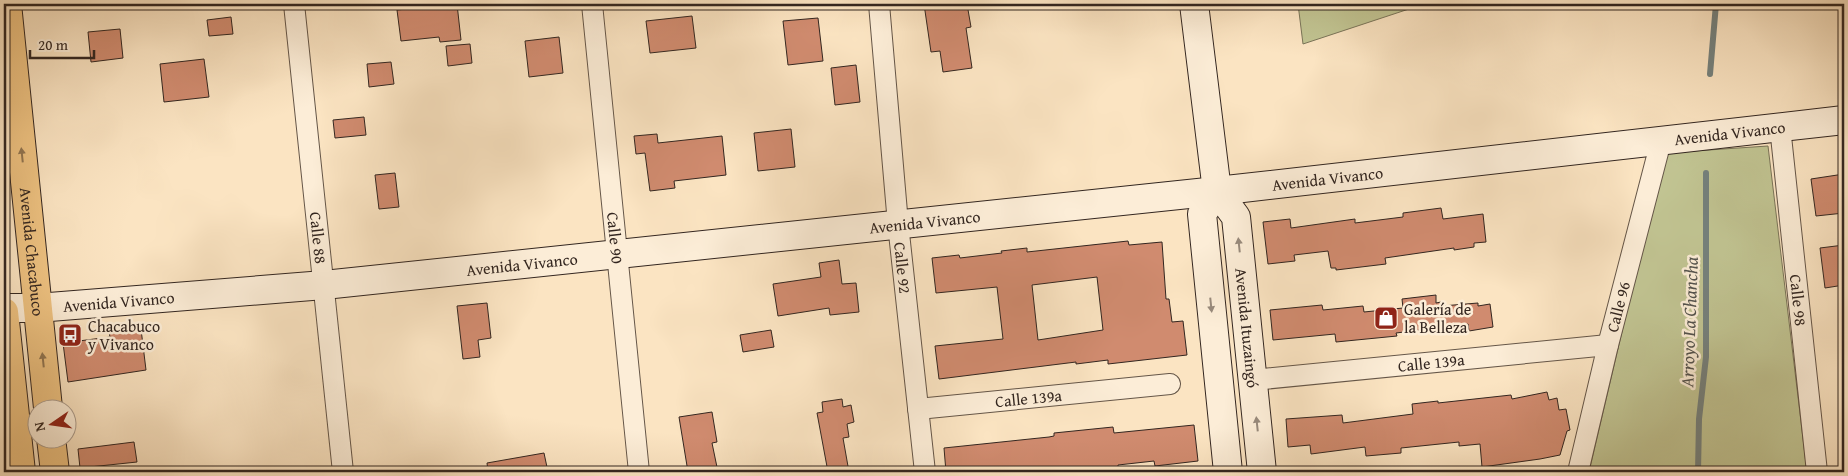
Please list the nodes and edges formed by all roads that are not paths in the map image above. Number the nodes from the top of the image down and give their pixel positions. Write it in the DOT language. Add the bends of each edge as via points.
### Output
graph roads {
  1 [pos="7,4"];
  2 [pos="294,4"];
  3 [pos="592,4"];
  4 [pos="879,4"];
  5 [pos="1194,4"];
  6 [pos="1844,120"];
  7 [pos="1780,127"];
  8 [pos="1661,141"];
  9 [pos="1217,191"];
  10 [pos="898,224"];
  11 [pos="617,254"];
  12 [pos="324,285"];
  13 [pos="4,308"];
  14 [pos="37,308"];
  15 [pos="4,312"];
  16 [pos="1608,344"];
  17 [pos="1252,380"];
  18 [pos="1170,384"];
  19 [pos="47,398"];
  20 [pos="918,409"];
  21 [pos="52,448"];
  22 [pos="21,472"];
  23 [pos="55,472"];
  24 [pos="343,472"];
  25 [pos="639,472"];
  26 [pos="925,472"];
  27 [pos="1228,472"];
  28 [pos="1262,472"];
  29 [pos="1578,472"];
  30 [pos="1817,472"];
  14 -- 1 [label="main road, Avenida Chacabuco, one-way"];
  2 -- 12 [label="street, Calle 88"];
  3 -- 11 [label="street, Calle 90"];
  4 -- 10 [label="street, Calle 92"];
  5 -- 9 [label="main road, Avenida Ituzaingó"];
  6 -- 7 [label="main road, Avenida Vivanco"];
  7 -- 8 [label="main road, Avenida Vivanco"];
  7 -- 30 [label="street, Calle 98"];
  8 -- 9 [label="main road, Avenida Vivanco"];
  8 -- 16 [label="street, Calle 96"];
  9 -- 10 [label="main road, Avenida Vivanco"];
  17 -- 9 [label="main road, Avenida Ituzaingó, one-way" via="1236,217"];
  9 -- 27 [label="main road, Avenida Ituzaingó, one-way" via="1202,214"];
  10 -- 11 [label="main road, Avenida Vivanco"];
  10 -- 20 [label="street, Calle 92"];
  11 -- 12 [label="main road, Avenida Vivanco"];
  11 -- 25 [label="street, Calle 90"];
  12 -- 14 [label="main road, Avenida Vivanco"];
  12 -- 24 [label="street, Calle 88"];
  13 -- 14 [label="main road, Avenida Vivanco"];
  19 -- 14 [label="main road, Avenida Chacabuco, one-way"];
  15 -- 22 [label="main road, Avenida Chacabuco"];
  16 -- 17 [label="street, Calle 139a"];
  16 -- 29 [label="street, Calle 96"];
  28 -- 17 [label="main road, Avenida Ituzaingó, one-way"];
  18 -- 20 [label="street, Calle 139a"];
  20 -- 26 [label="street, Calle 92"];
  21 -- 23 [label="main road"];
}
